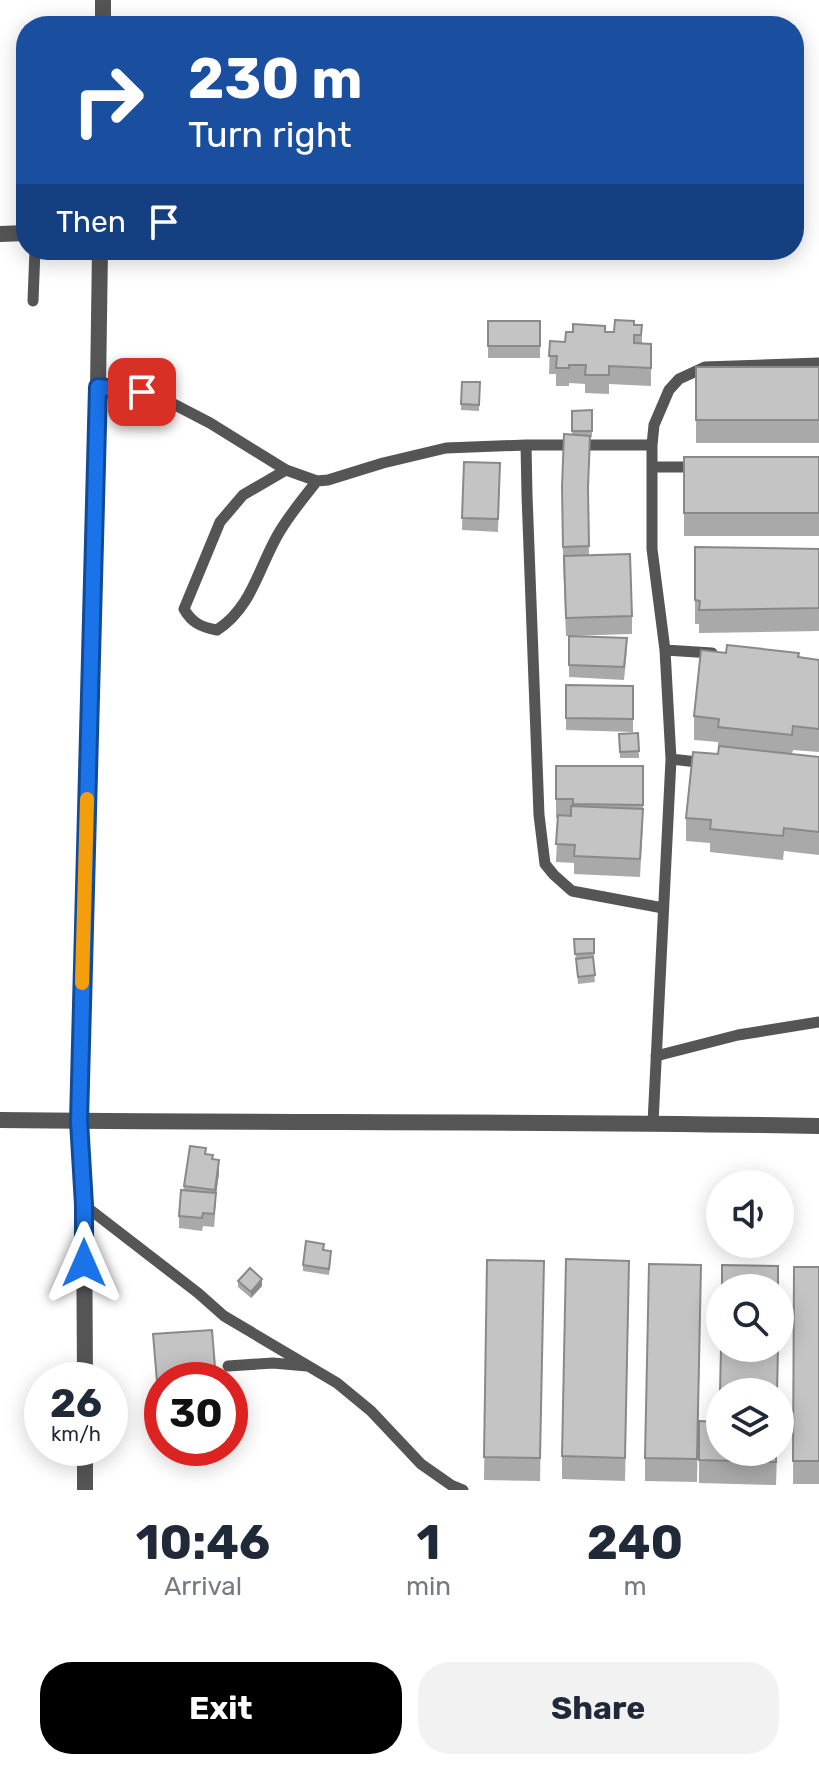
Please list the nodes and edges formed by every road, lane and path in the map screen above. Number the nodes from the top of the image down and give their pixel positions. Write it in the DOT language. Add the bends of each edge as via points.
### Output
graph roads {
  1 [pos="35,260"];
  2 [pos="100,260"];
  3 [pos="33,301"];
  4 [pos="819,363"];
  5 [pos="98,387"];
  6 [pos="526,445"];
  7 [pos="652,445"];
  8 [pos="652,467"];
  9 [pos="712,467"];
  10 [pos="286,470"];
  11 [pos="317,481"];
  12 [pos="665,650"];
  13 [pos="723,654"];
  14 [pos="671,759"];
  15 [pos="715,764"];
  16 [pos="663,908"];
  17 [pos="819,1022"];
  18 [pos="656,1056"];
  19 [pos="0,1120"];
  20 [pos="79,1121"];
  21 [pos="653,1123"];
  22 [pos="819,1126"];
  23 [pos="84,1205"];
  24 [pos="85,1362"];
  25 [pos="248,1365"];
  26 [pos="311,1366"];
  27 [pos="85,1466"];
  28 [pos="85,1490"];
  29 [pos="463,1490"];
  1 -- 3 [label="lane"];
  2 -- 5 [label="street"];
  4 -- 7 [label="lane" via="692,371 669,390"];
  5 -- 10 [label="lane" via="158,396"];
  5 -- 20 [label="street"];
  6 -- 7 [label="lane"];
  6 -- 11 [label="lane" via="446,448"];
  6 -- 16 [label="lane" via="545,864 572,891"];
  7 -- 8 [label="lane"];
  8 -- 9 [label="lane"];
  8 -- 12 [label="lane" via="652,549"];
  10 -- 11 [label="lane"];
  10 -- 11 [label="lane" via="243,495 220,522 184,609 201,628 217,630 234,618 278,533"];
  12 -- 13 [label="lane"];
  12 -- 14 [label="lane"];
  14 -- 15 [label="lane"];
  14 -- 16 [label="lane"];
  16 -- 18 [label="lane"];
  17 -- 18 [label="lane"];
  18 -- 21 [label="lane"];
  19 -- 20 [label="street"];
  20 -- 21 [label="street"];
  20 -- 23 [label="street"];
  21 -- 22 [label="street"];
  23 -- 24 [label="street"];
  23 -- 26 [label="lane" via="224,1316"];
  25 -- 26 [label="lane"];
  26 -- 29 [label="lane" via="371,1411 421,1464"];
  27 -- 28 [label="street"];
}
